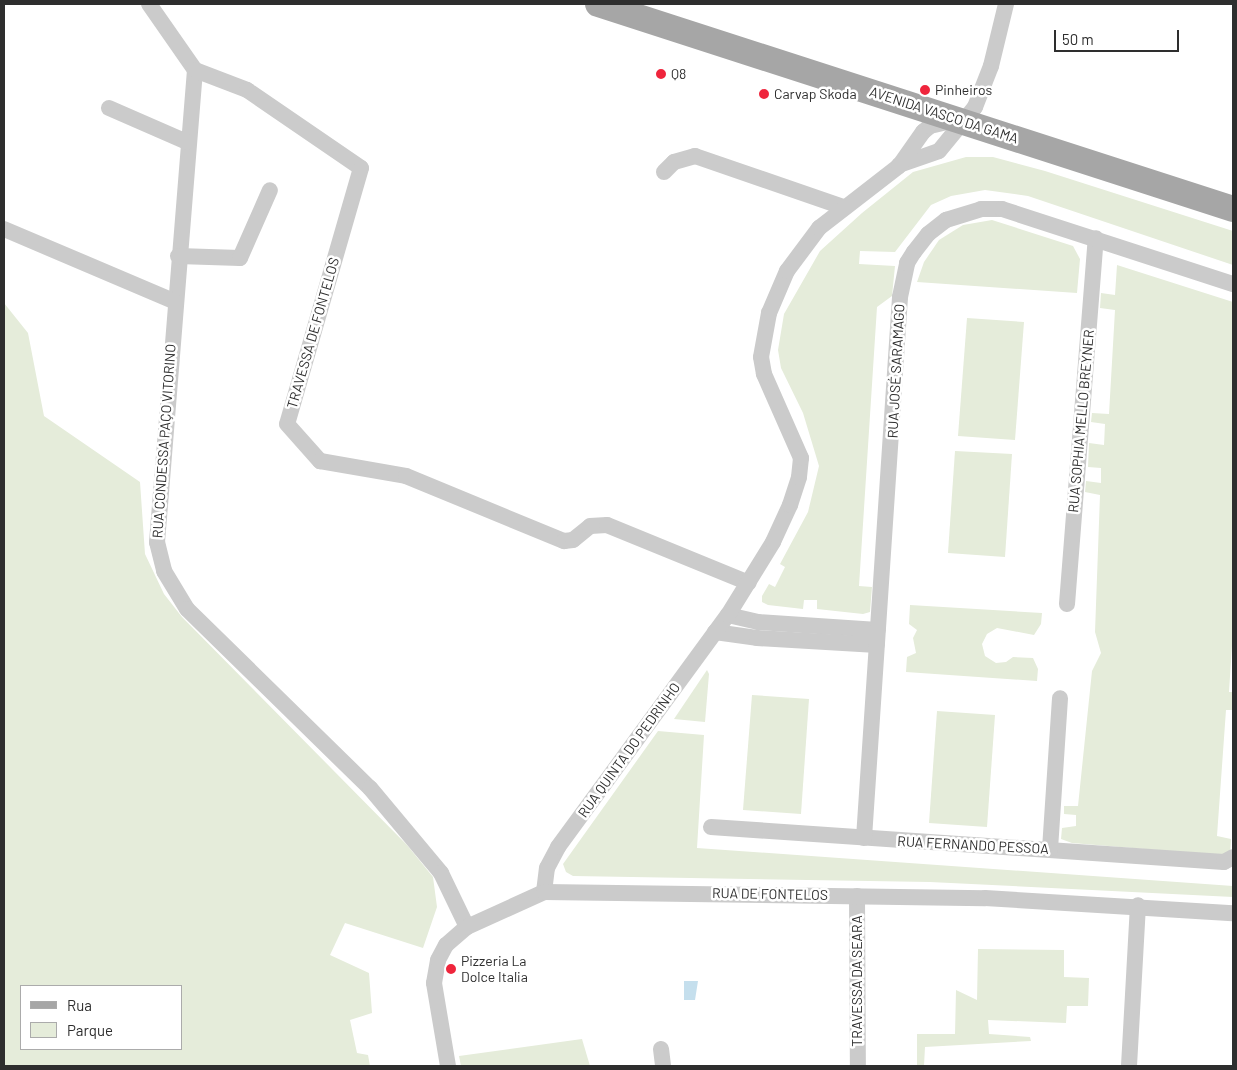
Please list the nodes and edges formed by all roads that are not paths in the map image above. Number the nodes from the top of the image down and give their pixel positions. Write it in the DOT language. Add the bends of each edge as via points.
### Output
graph roads {
  1 [pos="149,4"];
  2 [pos="598,4"];
  3 [pos="1006,4"];
  4 [pos="195,70"];
  5 [pos="109,108"];
  6 [pos="962,120"];
  7 [pos="187,142"];
  8 [pos="899,166"];
  9 [pos="664,172"];
  10 [pos="270,190"];
  11 [pos="843,207"];
  12 [pos="1233,209"];
  13 [pos="4,229"];
  14 [pos="1096,238"];
  15 [pos="178,256"];
  16 [pos="1233,284"];
  17 [pos="174,301"];
  18 [pos="749,583"];
  19 [pos="1067,604"];
  20 [pos="728,615"];
  21 [pos="715,632"];
  22 [pos="878,637"];
  23 [pos="1060,698"];
  24 [pos="711,827"];
  25 [pos="864,838"];
  26 [pos="1050,849"];
  27 [pos="1233,857"];
  28 [pos="544,892"];
  29 [pos="857,896"];
  30 [pos="1138,905"];
  31 [pos="1233,913"];
  32 [pos="467,927"];
  33 [pos="661,1049"];
  34 [pos="448,1066"];
  35 [pos="663,1066"];
  36 [pos="858,1066"];
  37 [pos="1129,1066"];
  1 -- 4 [label="street"];
  2 -- 6 [label="main road, AVENIDA VASCO DA GAMA"];
  3 -- 6 [label="street" via="981,98"];
  4 -- 7 [label="street, RUA CONDESSA PAÇO VITORINO"];
  4 -- 18 [label="street, TRAVESSA DE FONTELOS" via="247,90 360,168 287,424 320,461 406,476 564,541 573,540 590,526 607,525"];
  5 -- 7 [label="street"];
  6 -- 8 [label="street" via="938,151"];
  6 -- 8 [label="street" via="930,126"];
  6 -- 12 [label="main road, AVENIDA VASCO DA GAMA"];
  7 -- 15 [label="street, RUA CONDESSA PAÇO VITORINO"];
  8 -- 11 [label="street, RUA QUINTA DO PEDRINHO"];
  9 -- 11 [label="street" via="674,162 696,156"];
  10 -- 15 [label="street" via="240,258"];
  11 -- 18 [label="street, RUA QUINTA DO PEDRINHO" via="809,240 787,271 762,336 764,374 801,458 800,477 774,542"];
  13 -- 17 [label="street"];
  14 -- 16 [label="street, RUA JOSÉ SARAMAGO"];
  14 -- 19 [label="street, RUA SOPHIA MELLO BREYNER"];
  14 -- 22 [label="street, RUA JOSÉ SARAMAGO" via="1014,212 981,208 946,220 928,234 908,263 900,297"];
  15 -- 17 [label="street, RUA CONDESSA PAÇO VITORINO"];
  17 -- 32 [label="street, RUA CONDESSA PAÇO VITORINO" via="157,542 164,571 187,609 370,788 441,873"];
  18 -- 20 [label="street, RUA QUINTA DO PEDRINHO"];
  20 -- 21 [label="street, RUA QUINTA DO PEDRINHO"];
  20 -- 22 [label="street" via="758,622"];
  21 -- 22 [label="street" via="757,638"];
  21 -- 28 [label="street, RUA QUINTA DO PEDRINHO" via="558,848 547,868"];
  22 -- 25 [label="street, RUA JOSÉ SARAMAGO"];
  23 -- 26 [label="street"];
  24 -- 25 [label="street, RUA FERNANDO PESSOA"];
  25 -- 26 [label="street, RUA FERNANDO PESSOA"];
  26 -- 27 [label="street, RUA FERNANDO PESSOA" via="1224,862"];
  28 -- 29 [label="street, RUA DE FONTELOS"];
  28 -- 32 [label="street, RUA DE FONTELOS"];
  29 -- 30 [label="street, RUA DE FONTELOS"];
  29 -- 36 [label="street, TRAVESSA DA SEARA"];
  30 -- 31 [label="street, RUA DE FONTELOS"];
  30 -- 37 [label="street"];
  32 -- 34 [label="street, RUA DE FONTELOS" via="446,946 438,960 434,982"];
  33 -- 35 [label="street"];
}
